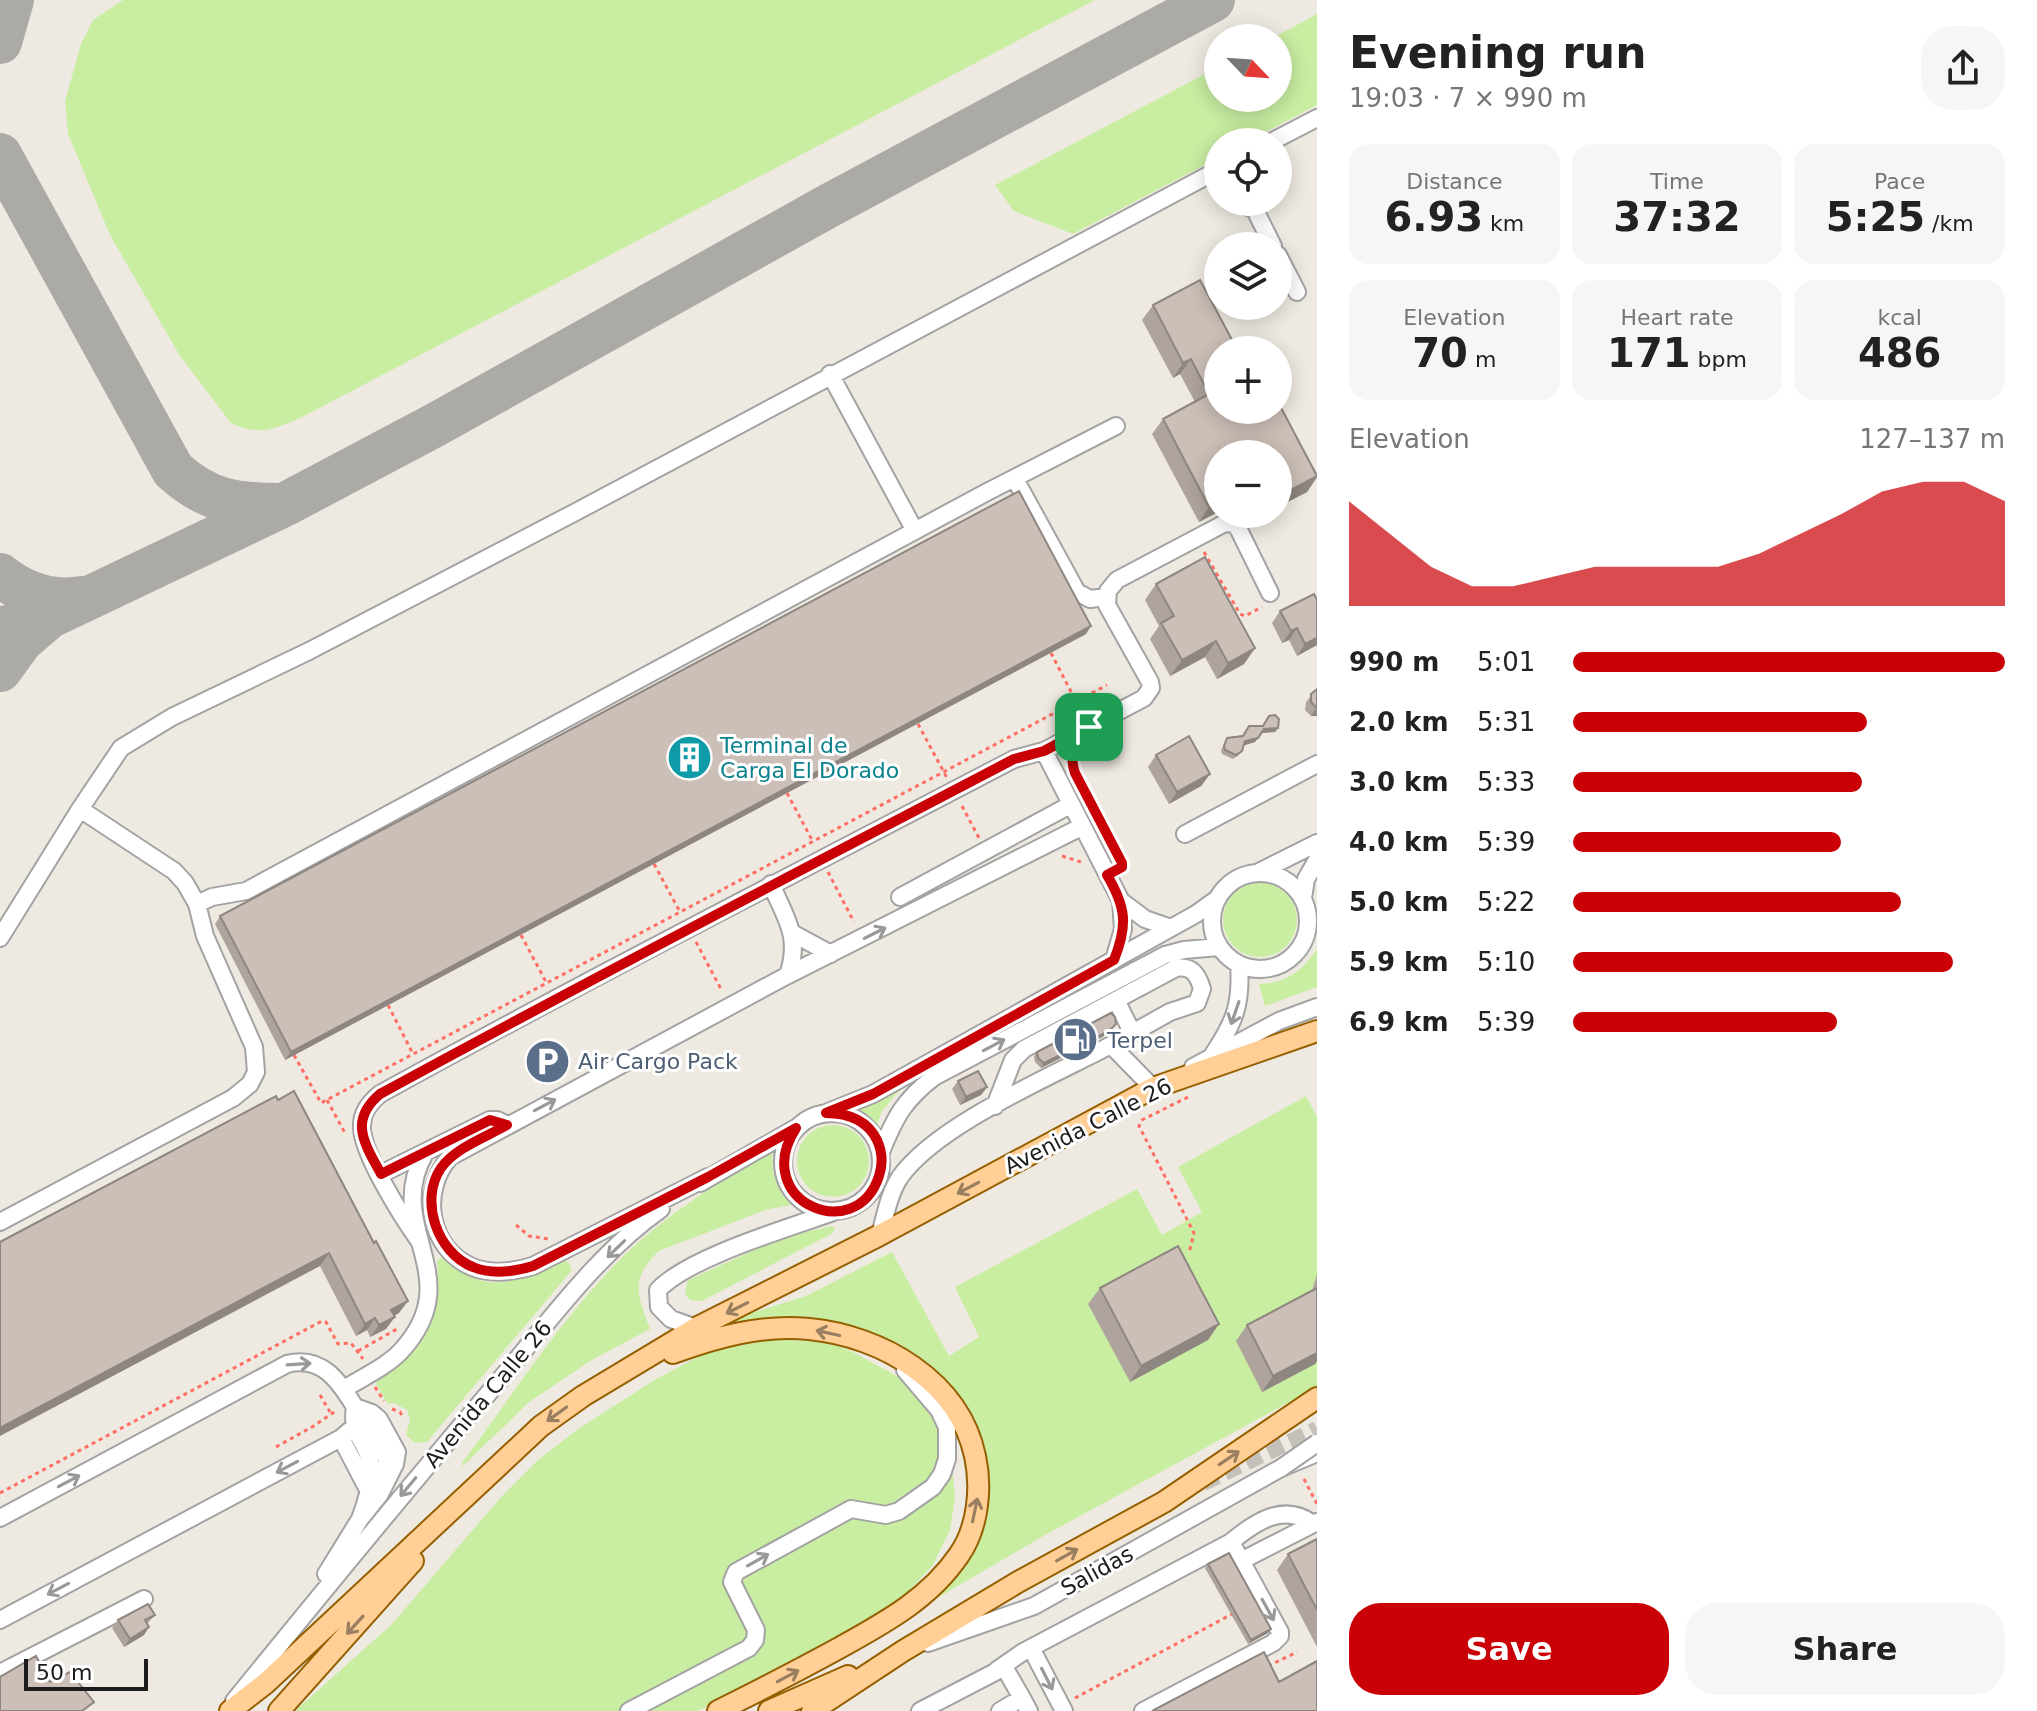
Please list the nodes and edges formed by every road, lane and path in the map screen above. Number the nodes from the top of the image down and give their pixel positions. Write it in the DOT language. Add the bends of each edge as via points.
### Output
graph roads {
  1 [pos="1315,124"];
  2 [pos="1292,133"];
  3 [pos="1204,177"];
  4 [pos="1292,282"];
  5 [pos="1297,292"];
  6 [pos="830,374"];
  7 [pos="1116,426"];
  8 [pos="1015,479"];
  9 [pos="915,531"];
  10 [pos="1196,539"];
  11 [pos="1106,597"];
  12 [pos="1269,599"];
  13 [pos="1051,653"];
  14 [pos="1107,685"];
  15 [pos="1076,702"];
  16 [pos="1089,727"];
  17 [pos="1044,751"];
  18 [pos="1317,764"];
  19 [pos="1075,773"];
  20 [pos="1070,805"];
  21 [pos="80,809"];
  22 [pos="1095,812"];
  23 [pos="1081,827"];
  24 [pos="1185,834"];
  25 [pos="1317,843"];
  26 [pos="1062,856"];
  27 [pos="1317,860"];
  28 [pos="1085,865"];
  29 [pos="1259,872"];
  30 [pos="1107,875"];
  31 [pos="771,884"];
  32 [pos="900,897"];
  33 [pos="1120,897"];
  34 [pos="1303,898"];
  35 [pos="1217,899"];
  36 [pos="197,904"];
  37 [pos="1171,928"];
  38 [pos="794,934"];
  39 [pos="521,935"];
  40 [pos="0,938"];
  41 [pos="1219,947"];
  42 [pos="831,954"];
  43 [pos="1114,960"];
  44 [pos="1239,965"];
  45 [pos="788,975"];
  46 [pos="546,982"];
  47 [pos="555,998"];
  48 [pos="1116,1000"];
  49 [pos="388,1005"];
  50 [pos="1317,1007"];
  51 [pos="1317,1031"];
  52 [pos="1132,1032"];
  53 [pos="1111,1045"];
  54 [pos="413,1054"];
  55 [pos="294,1055"];
  56 [pos="1212,1057"];
  57 [pos="1153,1088"];
  58 [pos="1189,1096"];
  59 [pos="995,1106"];
  60 [pos="826,1113"];
  61 [pos="507,1125"];
  62 [pos="796,1128"];
  63 [pos="881,1152"];
  64 [pos="425,1153"];
  65 [pos="381,1174"];
  66 [pos="708,1177"];
  67 [pos="835,1212"];
  68 [pos="0,1222"];
  69 [pos="516,1225"];
  70 [pos="880,1235"];
  71 [pos="554,1239"];
  72 [pos="420,1242"];
  73 [pos="1189,1253"];
  74 [pos="422,1320"];
  75 [pos="696,1328"];
  76 [pos="358,1351"];
  77 [pos="888,1351"];
  78 [pos="620,1373"];
  79 [pos="373,1380"];
  80 [pos="320,1395"];
  81 [pos="1317,1398"];
  82 [pos="351,1399"];
  83 [pos="331,1413"];
  84 [pos="403,1417"];
  85 [pos="347,1432"];
  86 [pos="1299,1442"];
  87 [pos="1317,1443"];
  88 [pos="276,1447"];
  89 [pos="1317,1452"];
  90 [pos="501,1463"];
  91 [pos="1281,1468"];
  92 [pos="1304,1479"];
  93 [pos="0,1493"];
  94 [pos="374,1495"];
  95 [pos="1317,1504"];
  96 [pos="0,1518"];
  97 [pos="1315,1523"];
  98 [pos="1231,1542"];
  99 [pos="1241,1561"];
  100 [pos="144,1599"];
  101 [pos="1236,1612"];
  102 [pos="0,1620"];
  103 [pos="289,1634"];
  104 [pos="1031,1648"];
  105 [pos="903,1651"];
  106 [pos="1297,1652"];
  107 [pos="1269,1666"];
  108 [pos="997,1670"];
  109 [pos="0,1673"];
  110 [pos="1025,1705"];
  111 [pos="1062,1708"];
  112 [pos="228,1711"];
  113 [pos="279,1711"];
  114 [pos="629,1711"];
  115 [pos="718,1711"];
  116 [pos="769,1711"];
  117 [pos="812,1711"];
  118 [pos="920,1711"];
  119 [pos="1000,1711"];
  120 [pos="1143,1711"];
  1 -- 2 [label="street"];
  3 -- 6 [label="street"];
  4 -- 5 [label="street"];
  6 -- 9 [label="street"];
  6 -- 21 [label="street" via="570,515 172,717 121,748"];
  7 -- 8 [label="street"];
  8 -- 9 [label="street"];
  8 -- 11 [label="street" via="1077,592 1090,599"];
  9 -- 36 [label="street" via="246,891"];
  10 -- 11 [label="street" via="1117,580"];
  10 -- 12 [label="path" via="1240,614 1245,616"];
  10 -- 12 [label="street" via="1225,523 1234,524"];
  11 -- 16 [label="street" via="1151,688 1144,698"];
  13 -- 15 [label="path"];
  14 -- 15 [label="path"];
  15 -- 16 [label="path"];
  15 -- 46 [label="path"];
  16 -- 17 [label="street"];
  16 -- 19 [label="path" via="1074,748"];
  17 -- 20 [label="street"];
  17 -- 31 [label="street" via="1014,759"];
  18 -- 24 [label="street"];
  20 -- 23 [label="street"];
  20 -- 32 [label="street"];
  21 -- 36 [label="street" via="174,871"];
  21 -- 40 [label="street"];
  22 -- 30 [label="path" via="1122,863"];
  23 -- 30 [label="street"];
  42 -- 23 [label="street, one-way"];
  25 -- 29 [label="street"];
  26 -- 28 [label="path"];
  27 -- 34 [label="street"];
  29 -- 34 [label="street" via="1285,879"];
  29 -- 35 [label="street" via="1234,879"];
  30 -- 33 [label="street"];
  31 -- 38 [label="street"];
  31 -- 47 [label="street"];
  33 -- 37 [label="street" via="1145,919"];
  33 -- 43 [label="street" via="1123,929"];
  34 -- 44 [label="street" via="1308,927 1295,954 1269,969"];
  35 -- 37 [label="street"];
  35 -- 41 [label="street" via="1212,923"];
  36 -- 68 [label="street" via="205,936 254,1047 256,1072 250,1084 233,1098"];
  37 -- 43 [label="street"];
  38 -- 42 [label="street"];
  38 -- 45 [label="street"];
  39 -- 46 [label="path"];
  41 -- 44 [label="street"];
  63 -- 41 [label="street, one-way" via="896,1114 934,1077 1165,955"];
  42 -- 45 [label="street"];
  43 -- 60 [label="street" via="873,1094"];
  44 -- 56 [label="street, one-way" via="1238,1008"];
  61 -- 45 [label="street, one-way"];
  46 -- 47 [label="path"];
  46 -- 54 [label="path"];
  47 -- 65 [label="street" via="372,1101 361,1128"];
  48 -- 52 [label="street"];
  48 -- 52 [label="street" via="1176,968 1188,968 1198,976 1202,989 1197,1003"];
  48 -- 59 [label="street" via="1024,1049 1013,1060"];
  49 -- 54 [label="path"];
  50 -- 56 [label="street"];
  51 -- 57 [label="main road, Avenida Calle 26"];
  52 -- 53 [label="street"];
  53 -- 57 [label="street"];
  53 -- 59 [label="street"];
  54 -- 55 [label="path" via="321,1103"];
  56 -- 57 [label="street"];
  57 -- 70 [label="main road, Avenida Calle 26, one-way"];
  58 -- 73 [label="path" via="1139,1126 1194,1233"];
  59 -- 70 [label="street" via="921,1152 898,1180"];
  60 -- 62 [label="street"];
  60 -- 63 [label="street" via="841,1113 867,1126"];
  61 -- 64 [label="street" via="490,1120"];
  61 -- 66 [label="street" via="450,1157 435,1179 431,1197 438,1229 454,1256 488,1271 533,1266"];
  62 -- 66 [label="street, Avenida Calle 26"];
  62 -- 67 [label="street" via="787,1142 784,1175 803,1203"];
  63 -- 67 [label="street" via="876,1185 866,1199"];
  64 -- 65 [label="street"];
  64 -- 72 [label="street" via="411,1194"];
  65 -- 72 [label="street"];
  66 -- 103 [label="street, Avenida Calle 26, one-way" via="650,1218 572,1294"];
  67 -- 75 [label="street" via="715,1257 665,1283 658,1290 659,1307 671,1319"];
  69 -- 71 [label="path" via="529,1236"];
  70 -- 75 [label="main road, Avenida Calle 26, one-way"];
  72 -- 74 [label="street" via="430,1281"];
  74 -- 76 [label="path" via="412,1320"];
  74 -- 79 [label="street"];
  75 -- 78 [label="main road, Avenida Calle 26"];
  76 -- 79 [label="path"];
  76 -- 93 [label="path" via="351,1343 338,1344 322,1321"];
  77 -- 78 [label="main road, one-way" via="809,1329 774,1330 711,1340"];
  114 -- 77 [label="street, one-way" via="749,1648 756,1630 732,1582 736,1572 846,1511 886,1515 933,1487 947,1459 947,1427 932,1401"];
  115 -- 77 [label="main road, one-way" via="897,1616 946,1573 962,1551 979,1492 971,1436 948,1397"];
  78 -- 90 [label="main road, Avenida Calle 26, one-way" via="557,1413"];
  79 -- 82 [label="street"];
  79 -- 82 [label="path"];
  79 -- 84 [label="path" via="387,1407"];
  80 -- 83 [label="path"];
  105 -- 81 [label="main road, one-way" via="1164,1502"];
  82 -- 83 [label="path"];
  82 -- 85 [label="street"];
  82 -- 94 [label="street" via="387,1459"];
  96 -- 82 [label="street, one-way" via="287,1364 305,1361 331,1373"];
  83 -- 88 [label="path"];
  85 -- 94 [label="street" via="371,1464"];
  85 -- 102 [label="street, one-way"];
  86 -- 89 [label="street"];
  87 -- 91 [label="street, Salidas, bridge"];
  89 -- 91 [label="street, Salidas, bridge"];
  90 -- 112 [label="main road, Avenida Calle 26" via="266,1683"];
  90 -- 113 [label="main road, Avenida Calle 26, one-way"];
  91 -- 105 [label="street, Salidas" via="1034,1606"];
  92 -- 95 [label="path"];
  94 -- 103 [label="street"];
  97 -- 98 [label="street" via="1282,1513 1252,1525"];
  97 -- 99 [label="street"];
  98 -- 99 [label="street"];
  98 -- 104 [label="street"];
  99 -- 120 [label="street, one-way" via="1280,1636"];
  100 -- 109 [label="street"];
  101 -- 111 [label="path"];
  103 -- 112 [label="street, Avenida Calle 26"];
  104 -- 108 [label="street"];
  104 -- 111 [label="street, one-way"];
  105 -- 116 [label="main road"];
  105 -- 117 [label="main road"];
  106 -- 107 [label="path"];
  108 -- 110 [label="street" via="1007,1672"];
  108 -- 118 [label="street"];
  110 -- 119 [label="street"];
}
